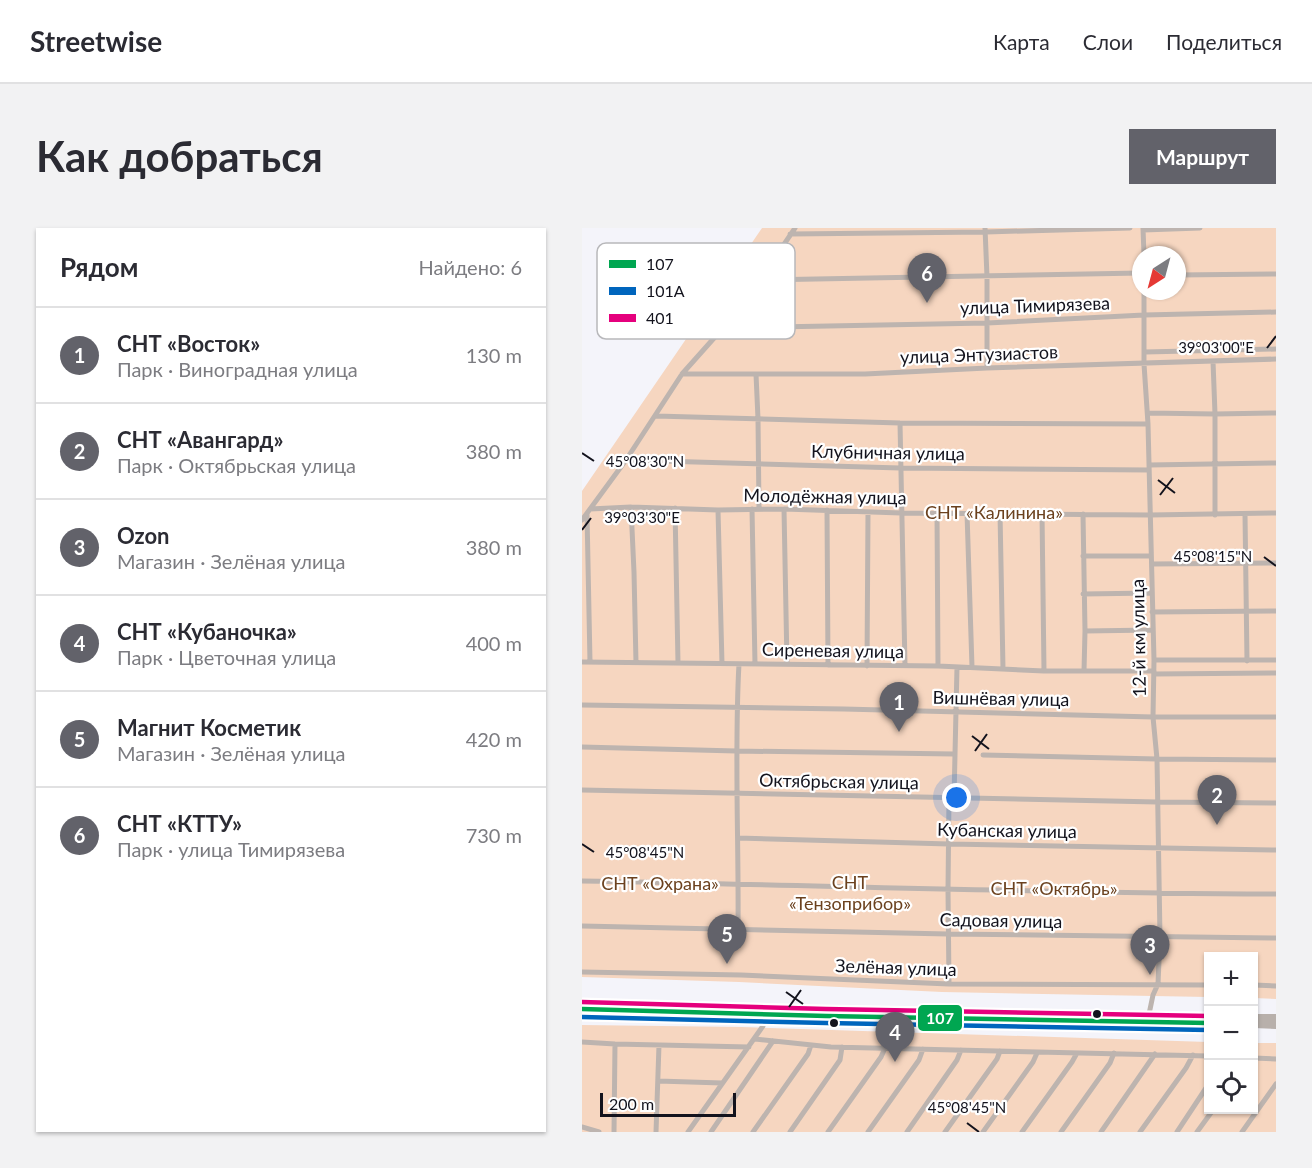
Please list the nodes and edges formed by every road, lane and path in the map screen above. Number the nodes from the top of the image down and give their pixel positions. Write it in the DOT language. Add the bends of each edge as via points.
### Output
graph roads {
  1 [pos="795,228"];
  2 [pos="1130,228"];
  3 [pos="1200,228"];
  4 [pos="1143,229"];
  5 [pos="985,230"];
  6 [pos="790,234"];
  7 [pos="784,243"];
  8 [pos="1144,246"];
  9 [pos="1132,273"];
  10 [pos="1276,274"];
  11 [pos="1186,275"];
  12 [pos="987,277"];
  13 [pos="795,280"];
  14 [pos="1144,300"];
  15 [pos="1276,312"];
  16 [pos="1144,315"];
  17 [pos="987,323"];
  18 [pos="795,327"];
  19 [pos="713,339"];
  20 [pos="1276,349"];
  21 [pos="1145,352"];
  22 [pos="1276,359"];
  23 [pos="1213,362"];
  24 [pos="1144,364"];
  25 [pos="987,368"];
  26 [pos="682,374"];
  27 [pos="756,374"];
  28 [pos="1276,412"];
  29 [pos="1148,413"];
  30 [pos="1215,414"];
  31 [pos="656,416"];
  32 [pos="759,419"];
  33 [pos="900,423"];
  34 [pos="1148,424"];
  35 [pos="626,460"];
  36 [pos="1276,463"];
  37 [pos="1214,464"];
  38 [pos="758,465"];
  39 [pos="1149,467"];
  40 [pos="900,468"];
  41 [pos="631,507"];
  42 [pos="675,508"];
  43 [pos="755,509"];
  44 [pos="784,509"];
  45 [pos="718,510"];
  46 [pos="826,510"];
  47 [pos="588,511"];
  48 [pos="868,512"];
  49 [pos="901,513"];
  50 [pos="936,513"];
  51 [pos="967,513"];
  52 [pos="1000,513"];
  53 [pos="1042,513"];
  54 [pos="1276,513"];
  55 [pos="1083,514"];
  56 [pos="1245,514"];
  57 [pos="1150,515"];
  58 [pos="1215,515"];
  59 [pos="582,520"];
  60 [pos="1083,556"];
  61 [pos="1151,556"];
  62 [pos="1246,563"];
  63 [pos="1276,563"];
  64 [pos="1152,564"];
  65 [pos="1152,593"];
  66 [pos="1083,594"];
  67 [pos="1246,611"];
  68 [pos="1276,611"];
  69 [pos="1152,612"];
  70 [pos="1153,630"];
  71 [pos="1085,632"];
  72 [pos="1154,660"];
  73 [pos="1276,660"];
  74 [pos="1247,661"];
  75 [pos="582,662"];
  76 [pos="590,662"];
  77 [pos="636,663"];
  78 [pos="678,663"];
  79 [pos="722,664"];
  80 [pos="739,664"];
  81 [pos="755,664"];
  82 [pos="787,664"];
  83 [pos="828,665"];
  84 [pos="867,666"];
  85 [pos="905,666"];
  86 [pos="938,666"];
  87 [pos="957,667"];
  88 [pos="972,667"];
  89 [pos="1003,669"];
  90 [pos="1044,671"];
  91 [pos="1084,672"];
  92 [pos="1154,673"];
  93 [pos="1276,673"];
  94 [pos="582,705"];
  95 [pos="737,708"];
  96 [pos="955,711"];
  97 [pos="1154,717"];
  98 [pos="1276,717"];
  99 [pos="582,747"];
  100 [pos="736,751"];
  101 [pos="954,754"];
  102 [pos="983,755"];
  103 [pos="1157,759"];
  104 [pos="1276,760"];
  105 [pos="582,790"];
  106 [pos="737,793"];
  107 [pos="951,798"];
  108 [pos="1157,802"];
  109 [pos="1276,803"];
  110 [pos="738,838"];
  111 [pos="949,844"];
  112 [pos="1158,848"];
  113 [pos="1276,850"];
  114 [pos="582,881"];
  115 [pos="739,884"];
  116 [pos="948,890"];
  117 [pos="1159,893"];
  118 [pos="1276,894"];
  119 [pos="582,926"];
  120 [pos="738,929"];
  121 [pos="948,934"];
  122 [pos="1160,937"];
  123 [pos="1276,938"];
  124 [pos="582,972"];
  125 [pos="949,984"];
  126 [pos="1158,984"];
  127 [pos="1204,985"];
  128 [pos="1258,985"];
  129 [pos="1276,986"];
  130 [pos="582,1004"];
  131 [pos="582,1009"];
  132 [pos="763,1012"];
  133 [pos="1204,1017"];
  134 [pos="1258,1018"];
  135 [pos="1276,1018"];
  136 [pos="1148,1020"];
  137 [pos="1204,1023"];
  138 [pos="1258,1024"];
  139 [pos="1276,1025"];
  140 [pos="755,1039"];
  141 [pos="773,1041"];
  142 [pos="582,1042"];
  143 [pos="615,1044"];
  144 [pos="659,1045"];
  145 [pos="812,1045"];
  146 [pos="749,1047"];
  147 [pos="842,1047"];
  148 [pos="885,1048"];
  149 [pos="923,1049"];
  150 [pos="961,1050"];
  151 [pos="1000,1051"];
  152 [pos="1037,1053"];
  153 [pos="1077,1053"];
  154 [pos="1114,1053"];
  155 [pos="1155,1054"];
  156 [pos="1193,1055"];
  157 [pos="1204,1056"];
  158 [pos="1258,1058"];
  159 [pos="1276,1059"];
  160 [pos="658,1082"];
  161 [pos="722,1083"];
  162 [pos="1276,1084"];
  163 [pos="1204,1092"];
  164 [pos="1210,1114"];
  165 [pos="582,1127"];
  166 [pos="599,1132"];
  167 [pos="614,1132"];
  168 [pos="656,1132"];
  169 [pos="688,1132"];
  170 [pos="711,1132"];
  171 [pos="753,1132"];
  172 [pos="790,1132"];
  173 [pos="828,1132"];
  174 [pos="868,1132"];
  175 [pos="907,1132"];
  176 [pos="945,1132"];
  177 [pos="983,1132"];
  178 [pos="1022,1132"];
  179 [pos="1061,1132"];
  180 [pos="1101,1132"];
  181 [pos="1140,1132"];
  182 [pos="1177,1132"];
  183 [pos="1197,1132"];
  184 [pos="1242,1132"];
  1 -- 6 [label="street"];
  2 -- 5 [label="street"];
  3 -- 4 [label="street"];
  4 -- 8 [label="street"];
  5 -- 6 [label="street"];
  5 -- 12 [label="street"];
  6 -- 7 [label="street"];
  9 -- 12 [label="street"];
  10 -- 11 [label="street"];
  12 -- 13 [label="street"];
  12 -- 17 [label="street"];
  14 -- 16 [label="street, 12-й км улица"];
  15 -- 16 [label="street, улица Тимирязева"];
  16 -- 17 [label="street, улица Тимирязева"];
  16 -- 21 [label="street, 12-й км улица"];
  17 -- 18 [label="street, улица Тимирязева"];
  17 -- 25 [label="street"];
  19 -- 26 [label="street"];
  20 -- 21 [label="street"];
  21 -- 24 [label="street, 12-й км улица"];
  22 -- 23 [label="street, улица Энтузиастов"];
  23 -- 24 [label="street, улица Энтузиастов"];
  23 -- 30 [label="street"];
  24 -- 25 [label="street, улица Энтузиастов"];
  24 -- 29 [label="street, 12-й км улица"];
  25 -- 27 [label="street, улица Энтузиастов"];
  26 -- 27 [label="street, улица Энтузиастов"];
  26 -- 31 [label="street"];
  27 -- 32 [label="street"];
  28 -- 30 [label="street"];
  29 -- 30 [label="street"];
  29 -- 34 [label="street, 12-й км улица"];
  30 -- 37 [label="street"];
  31 -- 32 [label="street"];
  31 -- 35 [label="street"];
  32 -- 33 [label="street"];
  32 -- 38 [label="street"];
  33 -- 34 [label="street"];
  33 -- 40 [label="street"];
  34 -- 39 [label="street, 12-й км улица"];
  35 -- 38 [label="street, Клубничная улица"];
  35 -- 47 [label="street"];
  36 -- 37 [label="street, Клубничная улица"];
  37 -- 39 [label="street, Клубничная улица"];
  37 -- 58 [label="street"];
  38 -- 40 [label="street, Клубничная улица"];
  38 -- 43 [label="street"];
  39 -- 40 [label="street, Клубничная улица"];
  39 -- 57 [label="street, 12-й км улица"];
  40 -- 49 [label="street"];
  41 -- 42 [label="street, Молодёжная улица"];
  41 -- 47 [label="street, Молодёжная улица"];
  41 -- 77 [label="street"];
  42 -- 45 [label="street, Молодёжная улица"];
  42 -- 78 [label="street"];
  43 -- 44 [label="street, Молодёжная улица"];
  43 -- 45 [label="street, Молодёжная улица"];
  43 -- 81 [label="street"];
  44 -- 46 [label="street, Молодёжная улица"];
  44 -- 82 [label="street"];
  45 -- 79 [label="street"];
  46 -- 48 [label="street, Молодёжная улица"];
  46 -- 83 [label="street"];
  47 -- 59 [label="street"];
  47 -- 76 [label="street"];
  48 -- 49 [label="street, Молодёжная улица"];
  48 -- 84 [label="street"];
  49 -- 50 [label="street, Молодёжная улица"];
  49 -- 85 [label="street"];
  50 -- 51 [label="street, Молодёжная улица"];
  50 -- 86 [label="street"];
  51 -- 52 [label="street, Молодёжная улица"];
  51 -- 88 [label="street"];
  52 -- 53 [label="street, Молодёжная улица"];
  52 -- 89 [label="street"];
  53 -- 55 [label="street, Молодёжная улица"];
  53 -- 90 [label="street"];
  54 -- 56 [label="street, Молодёжная улица"];
  55 -- 57 [label="street, Молодёжная улица"];
  55 -- 60 [label="street"];
  56 -- 58 [label="street, Молодёжная улица"];
  56 -- 62 [label="street"];
  57 -- 58 [label="street, Молодёжная улица"];
  57 -- 61 [label="street, 12-й км улица"];
  60 -- 61 [label="street"];
  60 -- 66 [label="street"];
  61 -- 64 [label="street, 12-й км улица"];
  62 -- 63 [label="street"];
  62 -- 64 [label="street"];
  62 -- 67 [label="street"];
  64 -- 65 [label="street, 12-й км улица"];
  65 -- 66 [label="street"];
  65 -- 69 [label="street, 12-й км улица"];
  66 -- 71 [label="street"];
  67 -- 68 [label="street"];
  67 -- 69 [label="street"];
  67 -- 74 [label="street"];
  69 -- 70 [label="street, 12-й км улица"];
  70 -- 71 [label="street"];
  70 -- 72 [label="street, 12-й км улица"];
  71 -- 91 [label="street"];
  72 -- 74 [label="street"];
  72 -- 92 [label="street, 12-й км улица"];
  73 -- 74 [label="street"];
  75 -- 76 [label="street, Сиреневая улица"];
  76 -- 77 [label="street, Сиреневая улица"];
  77 -- 78 [label="street, Сиреневая улица"];
  78 -- 79 [label="street, Сиреневая улица"];
  79 -- 80 [label="street, Сиреневая улица"];
  80 -- 81 [label="street, Сиреневая улица"];
  80 -- 95 [label="street"];
  81 -- 82 [label="street, Сиреневая улица"];
  82 -- 83 [label="street, Сиреневая улица"];
  83 -- 84 [label="street, Сиреневая улица"];
  84 -- 85 [label="street, Сиреневая улица"];
  85 -- 86 [label="street, Сиреневая улица"];
  86 -- 87 [label="street, Сиреневая улица"];
  87 -- 88 [label="street, Сиреневая улица"];
  87 -- 96 [label="street"];
  88 -- 89 [label="street, Сиреневая улица"];
  89 -- 90 [label="street, Сиреневая улица"];
  90 -- 91 [label="street, Сиреневая улица"];
  91 -- 92 [label="street, Сиреневая улица"];
  92 -- 93 [label="street"];
  92 -- 97 [label="street, 12-й км улица"];
  94 -- 95 [label="street, Вишнёвая улица"];
  95 -- 96 [label="street, Вишнёвая улица"];
  95 -- 100 [label="street"];
  96 -- 97 [label="street, Вишнёвая улица"];
  96 -- 101 [label="street"];
  97 -- 98 [label="street, Вишнёвая улица"];
  97 -- 103 [label="street, 12-й км улица"];
  99 -- 100 [label="street"];
  100 -- 101 [label="street"];
  100 -- 106 [label="street"];
  101 -- 107 [label="street"];
  102 -- 103 [label="street"];
  103 -- 104 [label="street"];
  103 -- 108 [label="street, 12-й км улица"];
  105 -- 106 [label="street, Октябрьская улица"];
  106 -- 107 [label="street, Октябрьская улица"];
  106 -- 110 [label="street"];
  107 -- 108 [label="street, Октябрьская улица"];
  107 -- 111 [label="street"];
  108 -- 109 [label="street, Октябрьская улица"];
  108 -- 112 [label="street, 12-й км улица"];
  110 -- 111 [label="street, Кубанская улица"];
  110 -- 115 [label="street"];
  111 -- 112 [label="street, Кубанская улица"];
  111 -- 116 [label="street"];
  112 -- 113 [label="street, Кубанская улица"];
  112 -- 117 [label="street, 12-й км улица"];
  114 -- 115 [label="street"];
  115 -- 116 [label="street"];
  115 -- 120 [label="street"];
  116 -- 117 [label="street"];
  116 -- 121 [label="street"];
  117 -- 118 [label="street"];
  117 -- 122 [label="street, 12-й км улица"];
  119 -- 120 [label="street, Садовая улица"];
  120 -- 121 [label="street, Садовая улица"];
  121 -- 122 [label="street, Садовая улица"];
  121 -- 125 [label="street"];
  122 -- 123 [label="street, Садовая улица"];
  122 -- 126 [label="street, 12-й км улица"];
  124 -- 125 [label="street, Зелёная улица"];
  125 -- 126 [label="street, Зелёная улица"];
  126 -- 127 [label="street, Зелёная улица"];
  126 -- 136 [label="street, 12-й км улица"];
  128 -- 129 [label="street"];
  130 -- 132 [label="highway"];
  131 -- 132 [label="highway"];
  132 -- 136 [label="highway"];
  132 -- 140 [label="street" via="763,1026"];
  133 -- 136 [label="highway"];
  134 -- 135 [label="highway"];
  136 -- 137 [label="highway"];
  138 -- 139 [label="highway"];
  140 -- 141 [label="street"];
  140 -- 146 [label="street"];
  141 -- 145 [label="street"];
  141 -- 170 [label="street"];
  142 -- 143 [label="street"];
  143 -- 144 [label="street"];
  143 -- 167 [label="street"];
  144 -- 146 [label="street"];
  144 -- 160 [label="street"];
  145 -- 147 [label="street"];
  145 -- 171 [label="street"];
  146 -- 161 [label="street"];
  147 -- 148 [label="street"];
  147 -- 172 [label="street" via="840,1060"];
  148 -- 149 [label="street"];
  148 -- 173 [label="street"];
  149 -- 150 [label="street"];
  149 -- 174 [label="street"];
  150 -- 151 [label="street"];
  150 -- 175 [label="street"];
  151 -- 152 [label="street"];
  151 -- 176 [label="street"];
  152 -- 153 [label="street"];
  152 -- 177 [label="street"];
  153 -- 154 [label="street"];
  153 -- 178 [label="street"];
  154 -- 155 [label="street"];
  154 -- 179 [label="street"];
  155 -- 156 [label="street"];
  155 -- 180 [label="street"];
  156 -- 157 [label="street"];
  156 -- 181 [label="street"];
  158 -- 159 [label="street"];
  160 -- 161 [label="street"];
  160 -- 168 [label="street"];
  161 -- 169 [label="street"];
  162 -- 184 [label="street"];
  163 -- 182 [label="street"];
  164 -- 183 [label="street"];
  165 -- 166 [label="street"];
}
